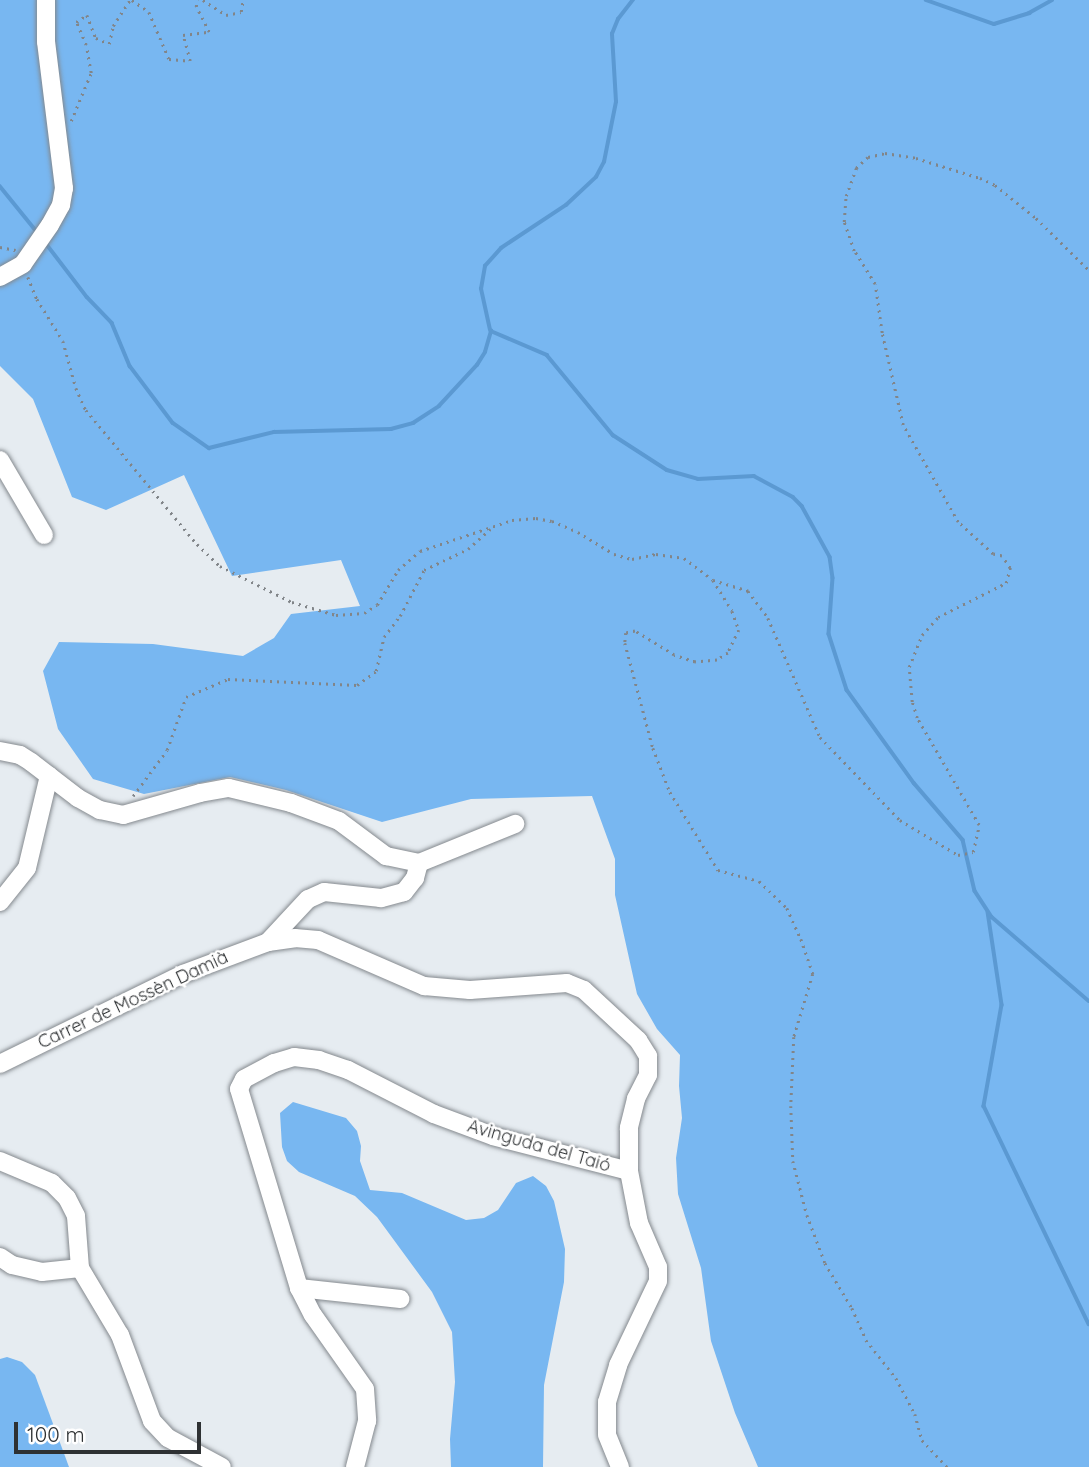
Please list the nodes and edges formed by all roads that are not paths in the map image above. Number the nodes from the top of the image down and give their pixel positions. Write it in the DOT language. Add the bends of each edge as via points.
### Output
graph roads {
  1 [pos="47,0"];
  2 [pos="0,277"];
  3 [pos="0,460"];
  4 [pos="44,535"];
  5 [pos="0,751"];
  6 [pos="48,776"];
  7 [pos="515,824"];
  8 [pos="419,863"];
  9 [pos="0,902"];
  10 [pos="268,942"];
  11 [pos="0,1064"];
  12 [pos="0,1161"];
  13 [pos="629,1171"];
  14 [pos="0,1257"];
  15 [pos="80,1268"];
  16 [pos="299,1288"];
  17 [pos="400,1299"];
  18 [pos="222,1467"];
  19 [pos="355,1467"];
  20 [pos="620,1467"];
  1 -- 2 [label="street" via="46,42 64,188 50,225 23,262"];
  3 -- 4 [label="street"];
  5 -- 6 [label="street" via="20,755"];
  6 -- 8 [label="street" via="100,810 123,815 229,788 339,821 386,856"];
  6 -- 9 [label="street" via="27,868"];
  7 -- 8 [label="street"];
  8 -- 10 [label="street" via="404,892 381,898 324,891 308,899"];
  10 -- 11 [label="street, Carrer de Mossèn Damià" via="183,974"];
  10 -- 13 [label="street, Avinguda del Taió" via="318,940 424,986 470,990 548,982 584,990 638,1040 648,1056 648,1075 629,1128"];
  12 -- 15 [label="street" via="51,1183 67,1198 76,1216"];
  13 -- 16 [label="street, Avinguda del Taió" via="493,1136 319,1060 293,1057 274,1063 244,1079 239,1089"];
  13 -- 20 [label="street" via="639,1223 658,1267 658,1281 618,1366 607,1402 607,1434"];
  14 -- 15 [label="street" via="42,1272"];
  15 -- 18 [label="street" via="120,1335 152,1421 168,1438"];
  16 -- 17 [label="street"];
  16 -- 19 [label="street, Avinguda del Taió" via="365,1389 367,1421"];
}
